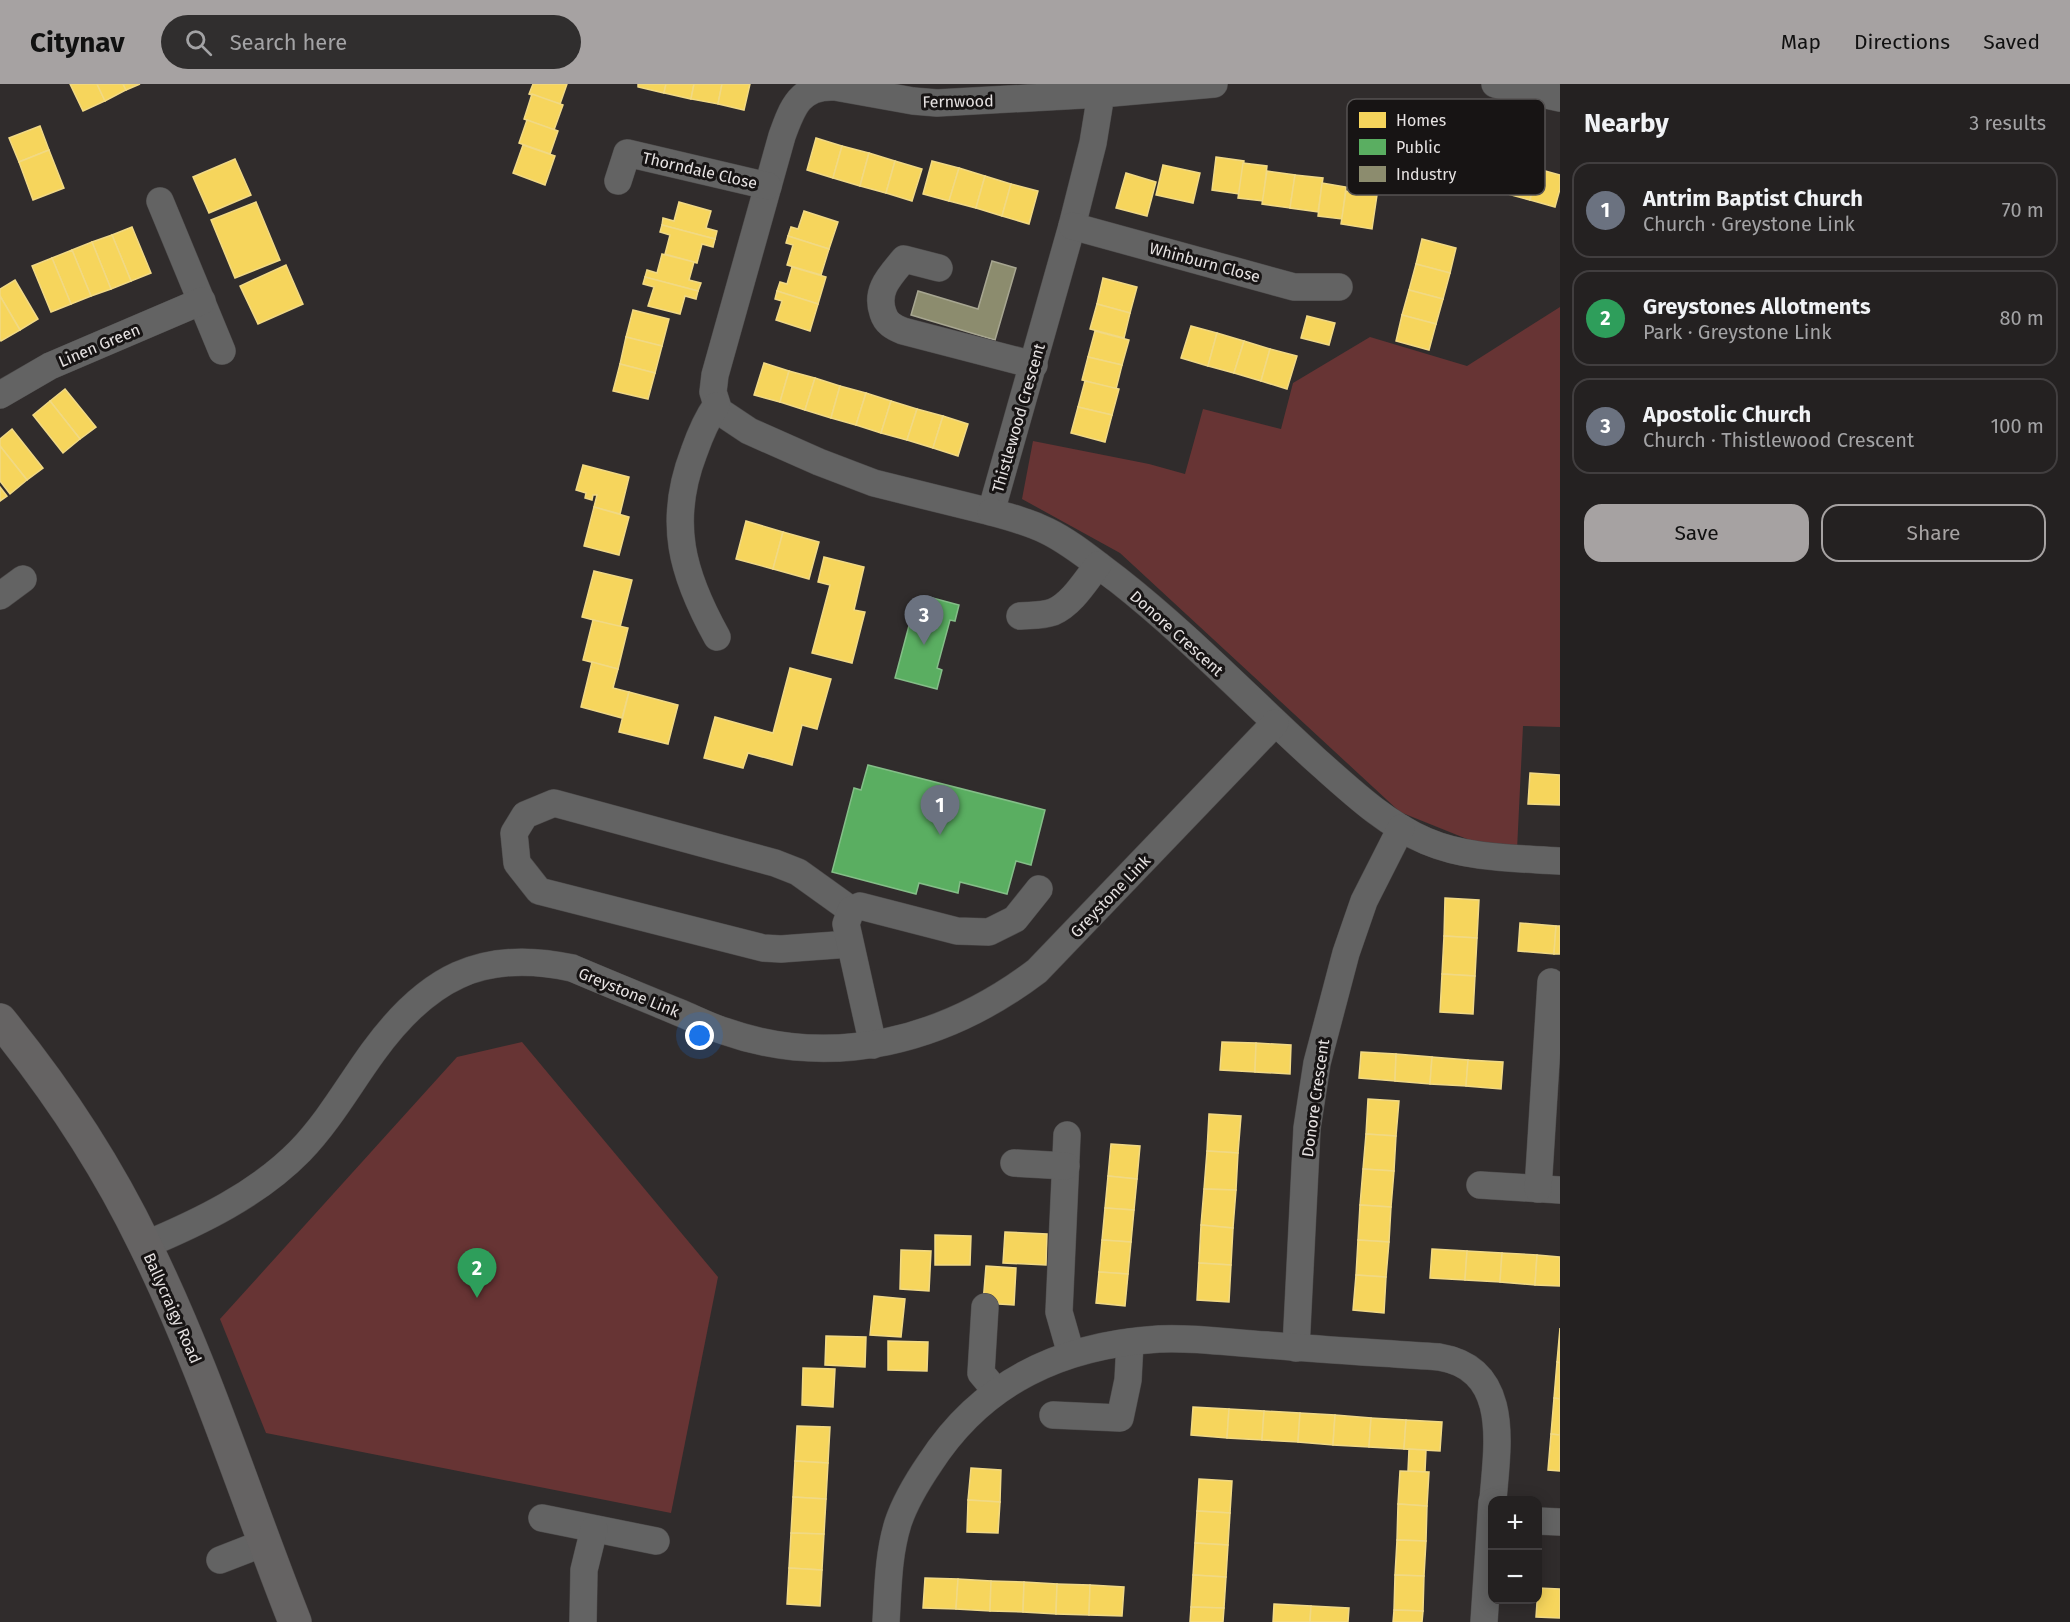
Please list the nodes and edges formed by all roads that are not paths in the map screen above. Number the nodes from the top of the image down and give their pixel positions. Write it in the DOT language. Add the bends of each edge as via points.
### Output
graph roads {
  1 [pos="1214,84"];
  2 [pos="1495,84"];
  3 [pos="1101,94"];
  4 [pos="1560,98"];
  5 [pos="618,182"];
  6 [pos="768,186"];
  7 [pos="160,201"];
  8 [pos="1072,226"];
  9 [pos="939,268"];
  10 [pos="1339,287"];
  11 [pos="202,301"];
  12 [pos="222,351"];
  13 [pos="1034,365"];
  14 [pos="0,395"];
  15 [pos="716,406"];
  16 [pos="991,512"];
  17 [pos="1098,565"];
  18 [pos="23,579"];
  19 [pos="0,596"];
  20 [pos="1020,616"];
  21 [pos="717,637"];
  22 [pos="1275,723"];
  23 [pos="1401,828"];
  24 [pos="1560,861"];
  25 [pos="1040,889"];
  26 [pos="851,910"];
  27 [pos="850,944"];
  28 [pos="1551,982"];
  29 [pos="0,1020"];
  30 [pos="873,1045"];
  31 [pos="1067,1135"];
  32 [pos="1014,1163"];
  33 [pos="1066,1166"];
  34 [pos="1480,1185"];
  35 [pos="1549,1189"];
  36 [pos="146,1245"];
  37 [pos="986,1307"];
  38 [pos="1130,1342"];
  39 [pos="1296,1348"];
  40 [pos="1071,1354"];
  41 [pos="996,1391"];
  42 [pos="1053,1414"];
  43 [pos="1493,1496"];
  44 [pos="542,1518"];
  45 [pos="1542,1521"];
  46 [pos="1560,1522"];
  47 [pos="594,1529"];
  48 [pos="656,1541"];
  49 [pos="264,1543"];
  50 [pos="1490,1550"];
  51 [pos="220,1560"];
  52 [pos="295,1622"];
  53 [pos="583,1622"];
  54 [pos="886,1622"];
  55 [pos="1485,1622"];
  1 -- 3 [label="street, Fernwood"];
  2 -- 4 [label="street"];
  3 -- 6 [label="street, Fernwood" via="937,103 843,88 816,89 798,99 789,115"];
  3 -- 8 [label="street, Thistlewood Crescent"];
  5 -- 6 [label="street, Thorndale Close" via="627,153"];
  6 -- 15 [label="street" via="715,375"];
  7 -- 11 [label="street"];
  8 -- 10 [label="street, Whinburn Close" via="1294,287"];
  8 -- 13 [label="street, Thistlewood Crescent"];
  9 -- 13 [label="street" via="904,259 880,293 889,324"];
  11 -- 12 [label="street"];
  11 -- 14 [label="street, Linen Green" via="50,366"];
  13 -- 16 [label="street, Thistlewood Crescent"];
  15 -- 16 [label="street, Thistlewood Crescent" via="724,416 749,431 838,470 874,483"];
  15 -- 21 [label="street" via="685,476 680,531 688,574"];
  16 -- 17 [label="street, Donore Crescent" via="1047,531"];
  17 -- 20 [label="street" via="1055,611"];
  17 -- 22 [label="street, Donore Crescent" via="1158,612"];
  18 -- 19 [label="street"];
  22 -- 23 [label="street, Donore Crescent" via="1349,789"];
  22 -- 30 [label="street, Greystone Link" via="1037,971 1012,990 950,1023"];
  23 -- 24 [label="street, Donore Crescent" via="1452,850"];
  23 -- 39 [label="street, Donore Crescent" via="1364,901 1317,1063 1307,1128"];
  25 -- 26 [label="street" via="1015,919 989,932 957,931 860,906"];
  26 -- 27 [label="street" via="846,924"];
  26 -- 27 [label="street" via="798,872 775,863 554,803 525,815 514,833 517,863 539,891 763,948"];
  27 -- 30 [label="street"];
  28 -- 35 [label="street"];
  29 -- 36 [label="main road, Ballycraigy Road" via="74,1118"];
  30 -- 36 [label="street, Greystone Link" via="803,1048 757,1041 723,1031 572,968 546,963 519,962 471,971 432,988 398,1020 319,1131 284,1166 218,1211"];
  31 -- 33 [label="street"];
  32 -- 33 [label="street"];
  33 -- 40 [label="street" via="1059,1312"];
  34 -- 35 [label="street"];
  36 -- 49 [label="main road, Ballycraigy Road" via="205,1381"];
  37 -- 41 [label="street" via="981,1372"];
  38 -- 39 [label="street" via="1179,1339"];
  38 -- 40 [label="street"];
  38 -- 42 [label="street" via="1120,1418"];
  39 -- 43 [label="street" via="1439,1357 1456,1361 1477,1375 1488,1390 1498,1430"];
  40 -- 41 [label="street" via="1023,1374"];
  41 -- 54 [label="street" via="951,1433 906,1504 892,1554"];
  44 -- 47 [label="street"];
  45 -- 46 [label="street"];
  47 -- 48 [label="street"];
  47 -- 53 [label="street" via="584,1570"];
  49 -- 51 [label="street"];
  49 -- 52 [label="main road, Ballycraigy Road"];
  50 -- 55 [label="street"];
}
